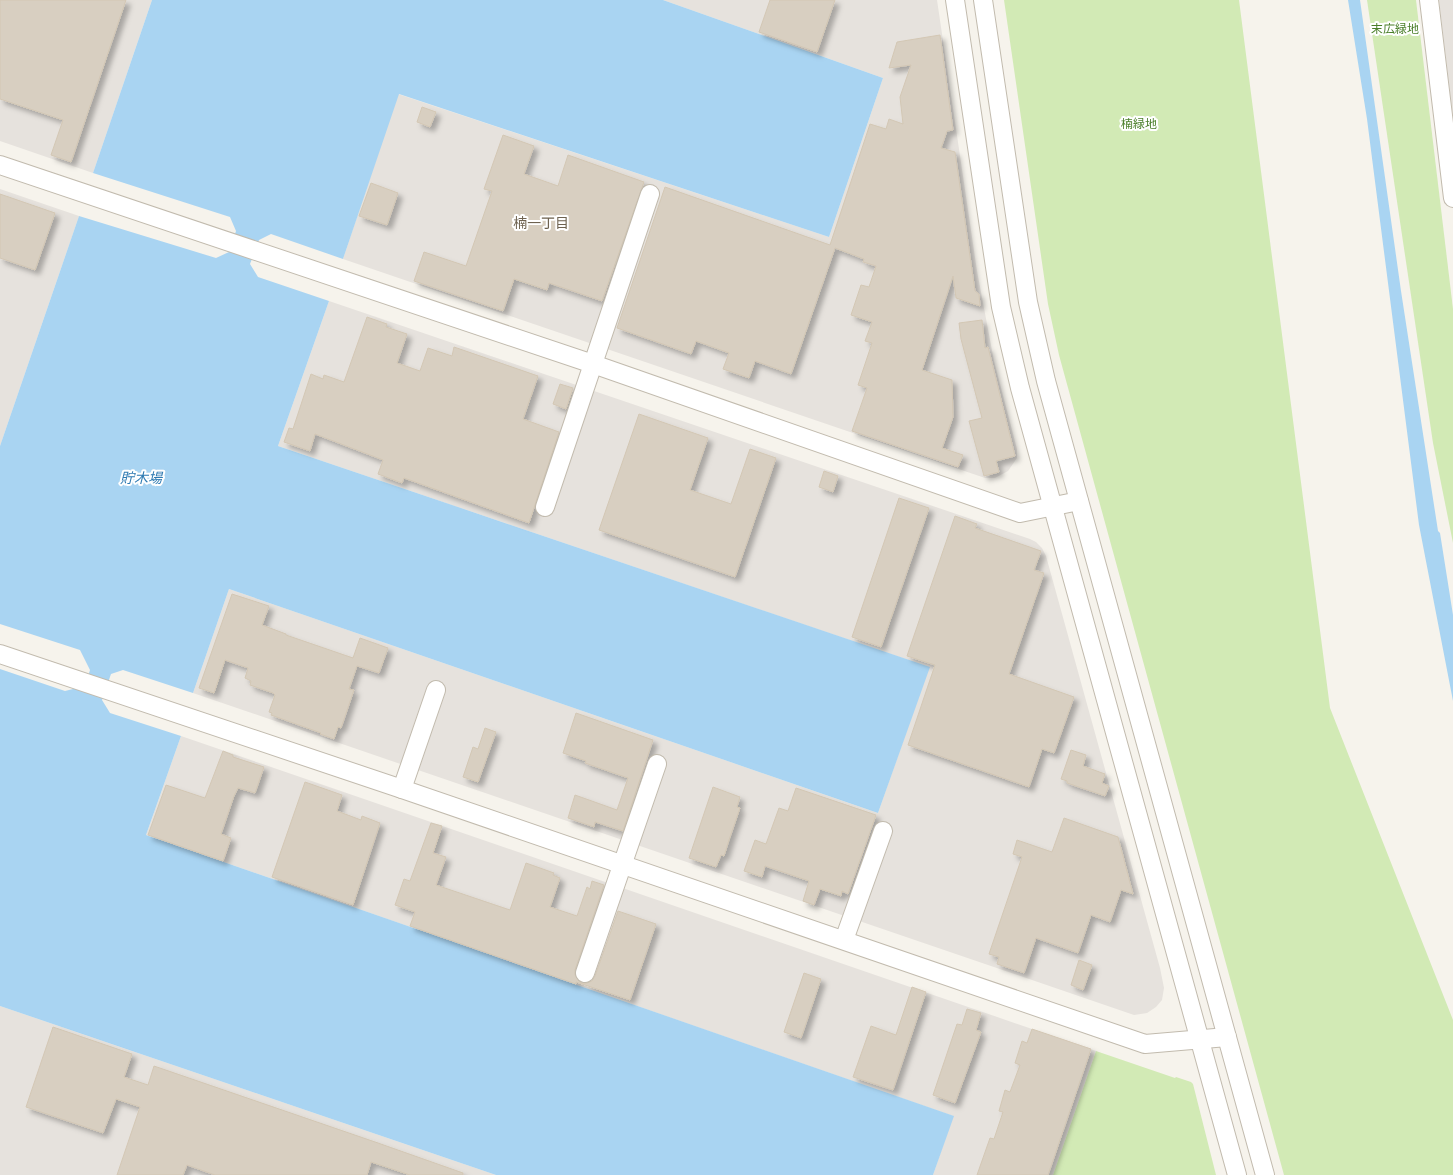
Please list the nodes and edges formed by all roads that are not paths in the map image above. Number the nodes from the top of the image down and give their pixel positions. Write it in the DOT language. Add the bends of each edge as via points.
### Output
graph roads {
  1 [pos="955,0"];
  2 [pos="983,0"];
  3 [pos="1429,0"];
  4 [pos="0,165"];
  5 [pos="650,194"];
  6 [pos="1453,198"];
  7 [pos="593,364"];
  8 [pos="1079,501"];
  9 [pos="1052,506"];
  10 [pos="545,508"];
  11 [pos="0,654"];
  12 [pos="436,690"];
  13 [pos="657,764"];
  14 [pos="402,789"];
  15 [pos="884,831"];
  16 [pos="622,864"];
  17 [pos="844,940"];
  18 [pos="585,973"];
  19 [pos="1227,1037"];
  20 [pos="1199,1040"];
  21 [pos="1237,1175"];
  22 [pos="1265,1175"];
  1 -- 9 [label="street" via="1002,307"];
  2 -- 8 [label="street" via="1028,302"];
  3 -- 6 [label="street"];
  4 -- 7 [label="street"];
  5 -- 7 [label="street"];
  7 -- 9 [label="street" via="1020,513"];
  7 -- 10 [label="street"];
  8 -- 9 [label="street"];
  8 -- 19 [label="street"];
  9 -- 20 [label="street"];
  11 -- 14 [label="street"];
  12 -- 14 [label="street"];
  13 -- 16 [label="street"];
  14 -- 16 [label="street"];
  15 -- 17 [label="street"];
  16 -- 17 [label="street"];
  16 -- 18 [label="street"];
  17 -- 20 [label="street" via="1145,1044"];
  19 -- 20 [label="street"];
  19 -- 22 [label="street"];
  20 -- 21 [label="street"];
}
